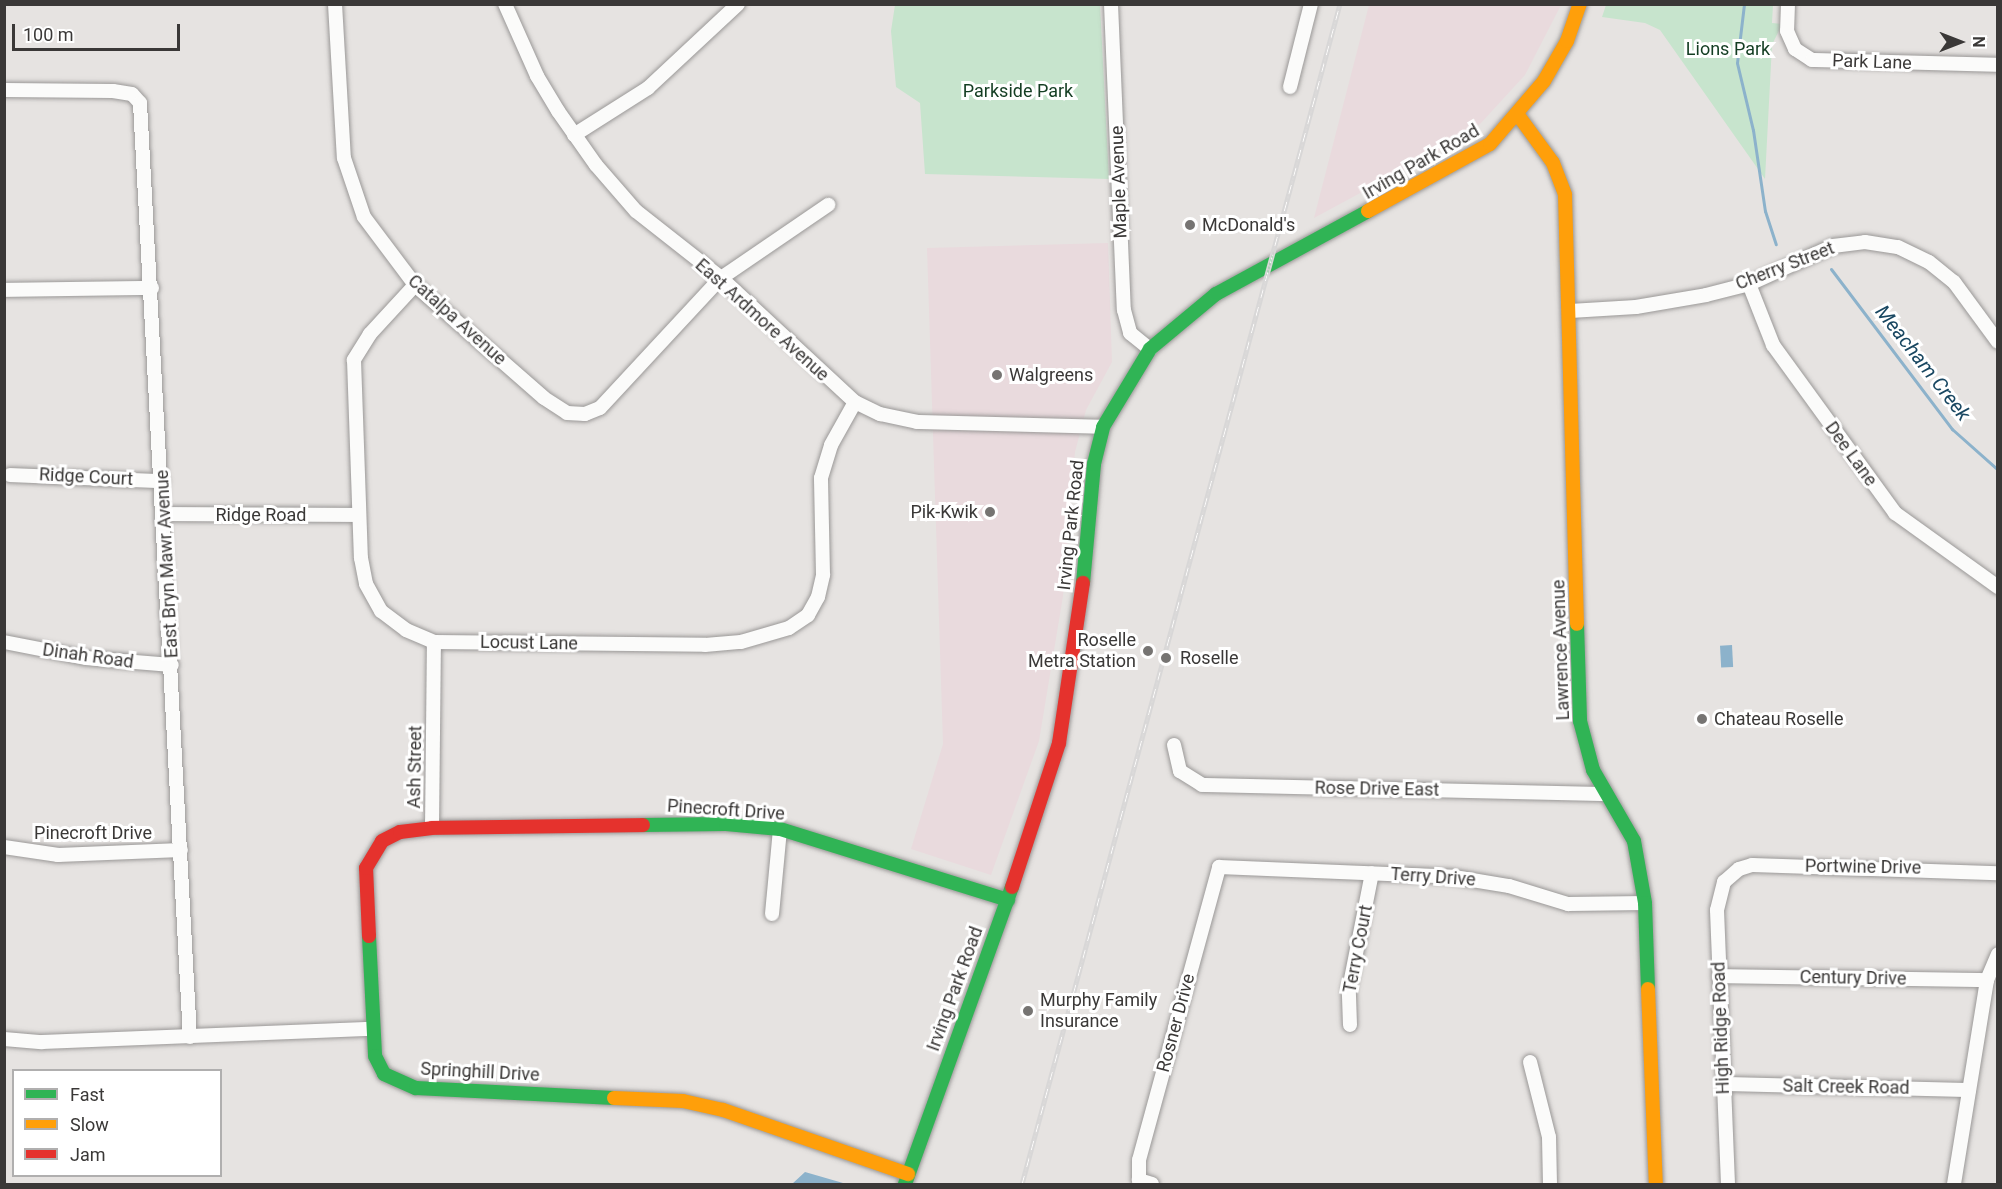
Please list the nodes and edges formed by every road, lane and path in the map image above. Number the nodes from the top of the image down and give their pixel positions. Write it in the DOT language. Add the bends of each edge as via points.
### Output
graph roads {
  1 [pos="334,4"];
  2 [pos="505,4"];
  3 [pos="738,4"];
  4 [pos="1111,4"];
  5 [pos="1311,4"];
  6 [pos="1580,4"];
  7 [pos="1788,4"];
  8 [pos="1998,65"];
  9 [pos="1290,87"];
  10 [pos="4,90"];
  11 [pos="1518,115"];
  12 [pos="574,135"];
  13 [pos="828,205"];
  14 [pos="721,278"];
  15 [pos="1749,284"];
  16 [pos="415,285"];
  17 [pos="152,288"];
  18 [pos="4,290"];
  19 [pos="1570,311"];
  20 [pos="1998,342"];
  21 [pos="1150,349"];
  22 [pos="855,402"];
  23 [pos="1103,427"];
  24 [pos="10,475"];
  25 [pos="162,481"];
  26 [pos="164,514"];
  27 [pos="359,515"];
  28 [pos="1998,586"];
  29 [pos="4,642"];
  30 [pos="434,642"];
  31 [pos="172,665"];
  32 [pos="1174,745"];
  33 [pos="1605,794"];
  34 [pos="432,828"];
  35 [pos="780,829"];
  36 [pos="4,847"];
  37 [pos="181,850"];
  38 [pos="1219,867"];
  39 [pos="1372,873"];
  40 [pos="1998,873"];
  41 [pos="1730,875"];
  42 [pos="1008,900"];
  43 [pos="1645,903"];
  44 [pos="772,914"];
  45 [pos="1998,954"];
  46 [pos="1719,976"];
  47 [pos="1987,980"];
  48 [pos="1350,1025"];
  49 [pos="372,1029"];
  50 [pos="190,1037"];
  51 [pos="4,1039"];
  52 [pos="1530,1062"];
  53 [pos="1724,1084"];
  54 [pos="1969,1090"];
  55 [pos="906,1179"];
  56 [pos="1146,1182"];
  57 [pos="1550,1185"];
  58 [pos="1656,1185"];
  59 [pos="1728,1185"];
  60 [pos="1954,1185"];
  1 -- 16 [label="street, Catalpa Avenue" via="341,131 352,187 380,244"];
  2 -- 12 [label="street, East Ardmore Avenue" via="537,76"];
  3 -- 12 [label="street" via="648,88"];
  4 -- 21 [label="street, Maple Avenue" via="1124,310 1130,333"];
  5 -- 9 [label="street"];
  6 -- 11 [label="street, Irving Park Road" via="1562,50"];
  7 -- 8 [label="street, Park Lane" via="1787,31 1795,50 1812,60"];
  10 -- 17 [label="street, East Bryn Mawr Avenue" via="132,94 140,103"];
  11 -- 19 [label="street, Lawrence Avenue" via="1553,163 1565,195"];
  11 -- 21 [label="street, Irving Park Road" via="1490,144 1452,168 1216,294"];
  12 -- 14 [label="street, East Ardmore Avenue" via="636,211"];
  13 -- 14 [label="street, Catalpa Avenue"];
  14 -- 16 [label="street, Catalpa Avenue" via="600,408 576,414 544,398"];
  14 -- 22 [label="street, East Ardmore Avenue"];
  15 -- 19 [label="street, Cherry Street" via="1676,302"];
  15 -- 20 [label="street, Cherry Street" via="1833,246 1865,242 1898,247 1929,262 1954,282"];
  15 -- 28 [label="street, Dee Lane" via="1773,345 1895,513"];
  16 -- 27 [label="street, Locust Lane" via="370,334 354,360"];
  17 -- 18 [label="street"];
  17 -- 25 [label="street, East Bryn Mawr Avenue"];
  19 -- 33 [label="street, Lawrence Avenue" via="1580,721 1585,745"];
  21 -- 23 [label="street, Irving Park Road"];
  22 -- 23 [label="street, East Ardmore Avenue" via="880,414 917,422"];
  22 -- 30 [label="street, Locust Lane" via="831,445 821,478 823,574 818,597 808,615 789,628 741,642 705,645"];
  23 -- 42 [label="street, Irving Park Road" via="1090,483 1070,693 1057,751"];
  24 -- 25 [label="street, Ridge Court"];
  25 -- 26 [label="street, East Bryn Mawr Avenue"];
  26 -- 27 [label="street, Ridge Road"];
  26 -- 31 [label="street, East Bryn Mawr Avenue"];
  27 -- 30 [label="street, Locust Lane" via="363,573 381,611 406,630"];
  29 -- 31 [label="street, Dinah Road" via="86,658"];
  30 -- 34 [label="street, Ash Street"];
  31 -- 37 [label="street, East Bryn Mawr Avenue"];
  32 -- 33 [label="street, Rose Drive East" via="1180,771 1202,784"];
  33 -- 43 [label="street, Lawrence Avenue" via="1634,841"];
  34 -- 35 [label="street, Pinecroft Drive" via="693,822"];
  34 -- 49 [label="street, Ash Street" via="400,832 381,841 366,868"];
  35 -- 42 [label="street, Pinecroft Drive"];
  35 -- 44 [label="street"];
  36 -- 37 [label="street, Pinecroft Drive" via="58,855"];
  37 -- 50 [label="street, East Bryn Mawr Avenue"];
  38 -- 39 [label="street, Terry Drive"];
  38 -- 56 [label="street, Rosner Drive" via="1139,1160"];
  39 -- 43 [label="street, Terry Drive" via="1478,880 1583,906"];
  39 -- 48 [label="street, Terry Court" via="1349,989"];
  40 -- 41 [label="street, Portwine Drive" via="1752,865"];
  41 -- 46 [label="street, High Ridge Road" via="1718,898"];
  42 -- 55 [label="street, Irving Park Road"];
  43 -- 58 [label="street, Lawrence Avenue"];
  45 -- 47 [label="street"];
  46 -- 47 [label="street, Century Drive"];
  46 -- 53 [label="street, High Ridge Road"];
  47 -- 54 [label="street"];
  49 -- 50 [label="street"];
  49 -- 55 [label="street, Springhill Drive" via="375,1056 384,1074 406,1086 683,1101 723,1110"];
  50 -- 51 [label="street" via="42,1042"];
  52 -- 57 [label="street" via="1549,1137"];
  53 -- 54 [label="street, Salt Creek Road"];
  53 -- 59 [label="street, High Ridge Road"];
  54 -- 60 [label="street"];
}
